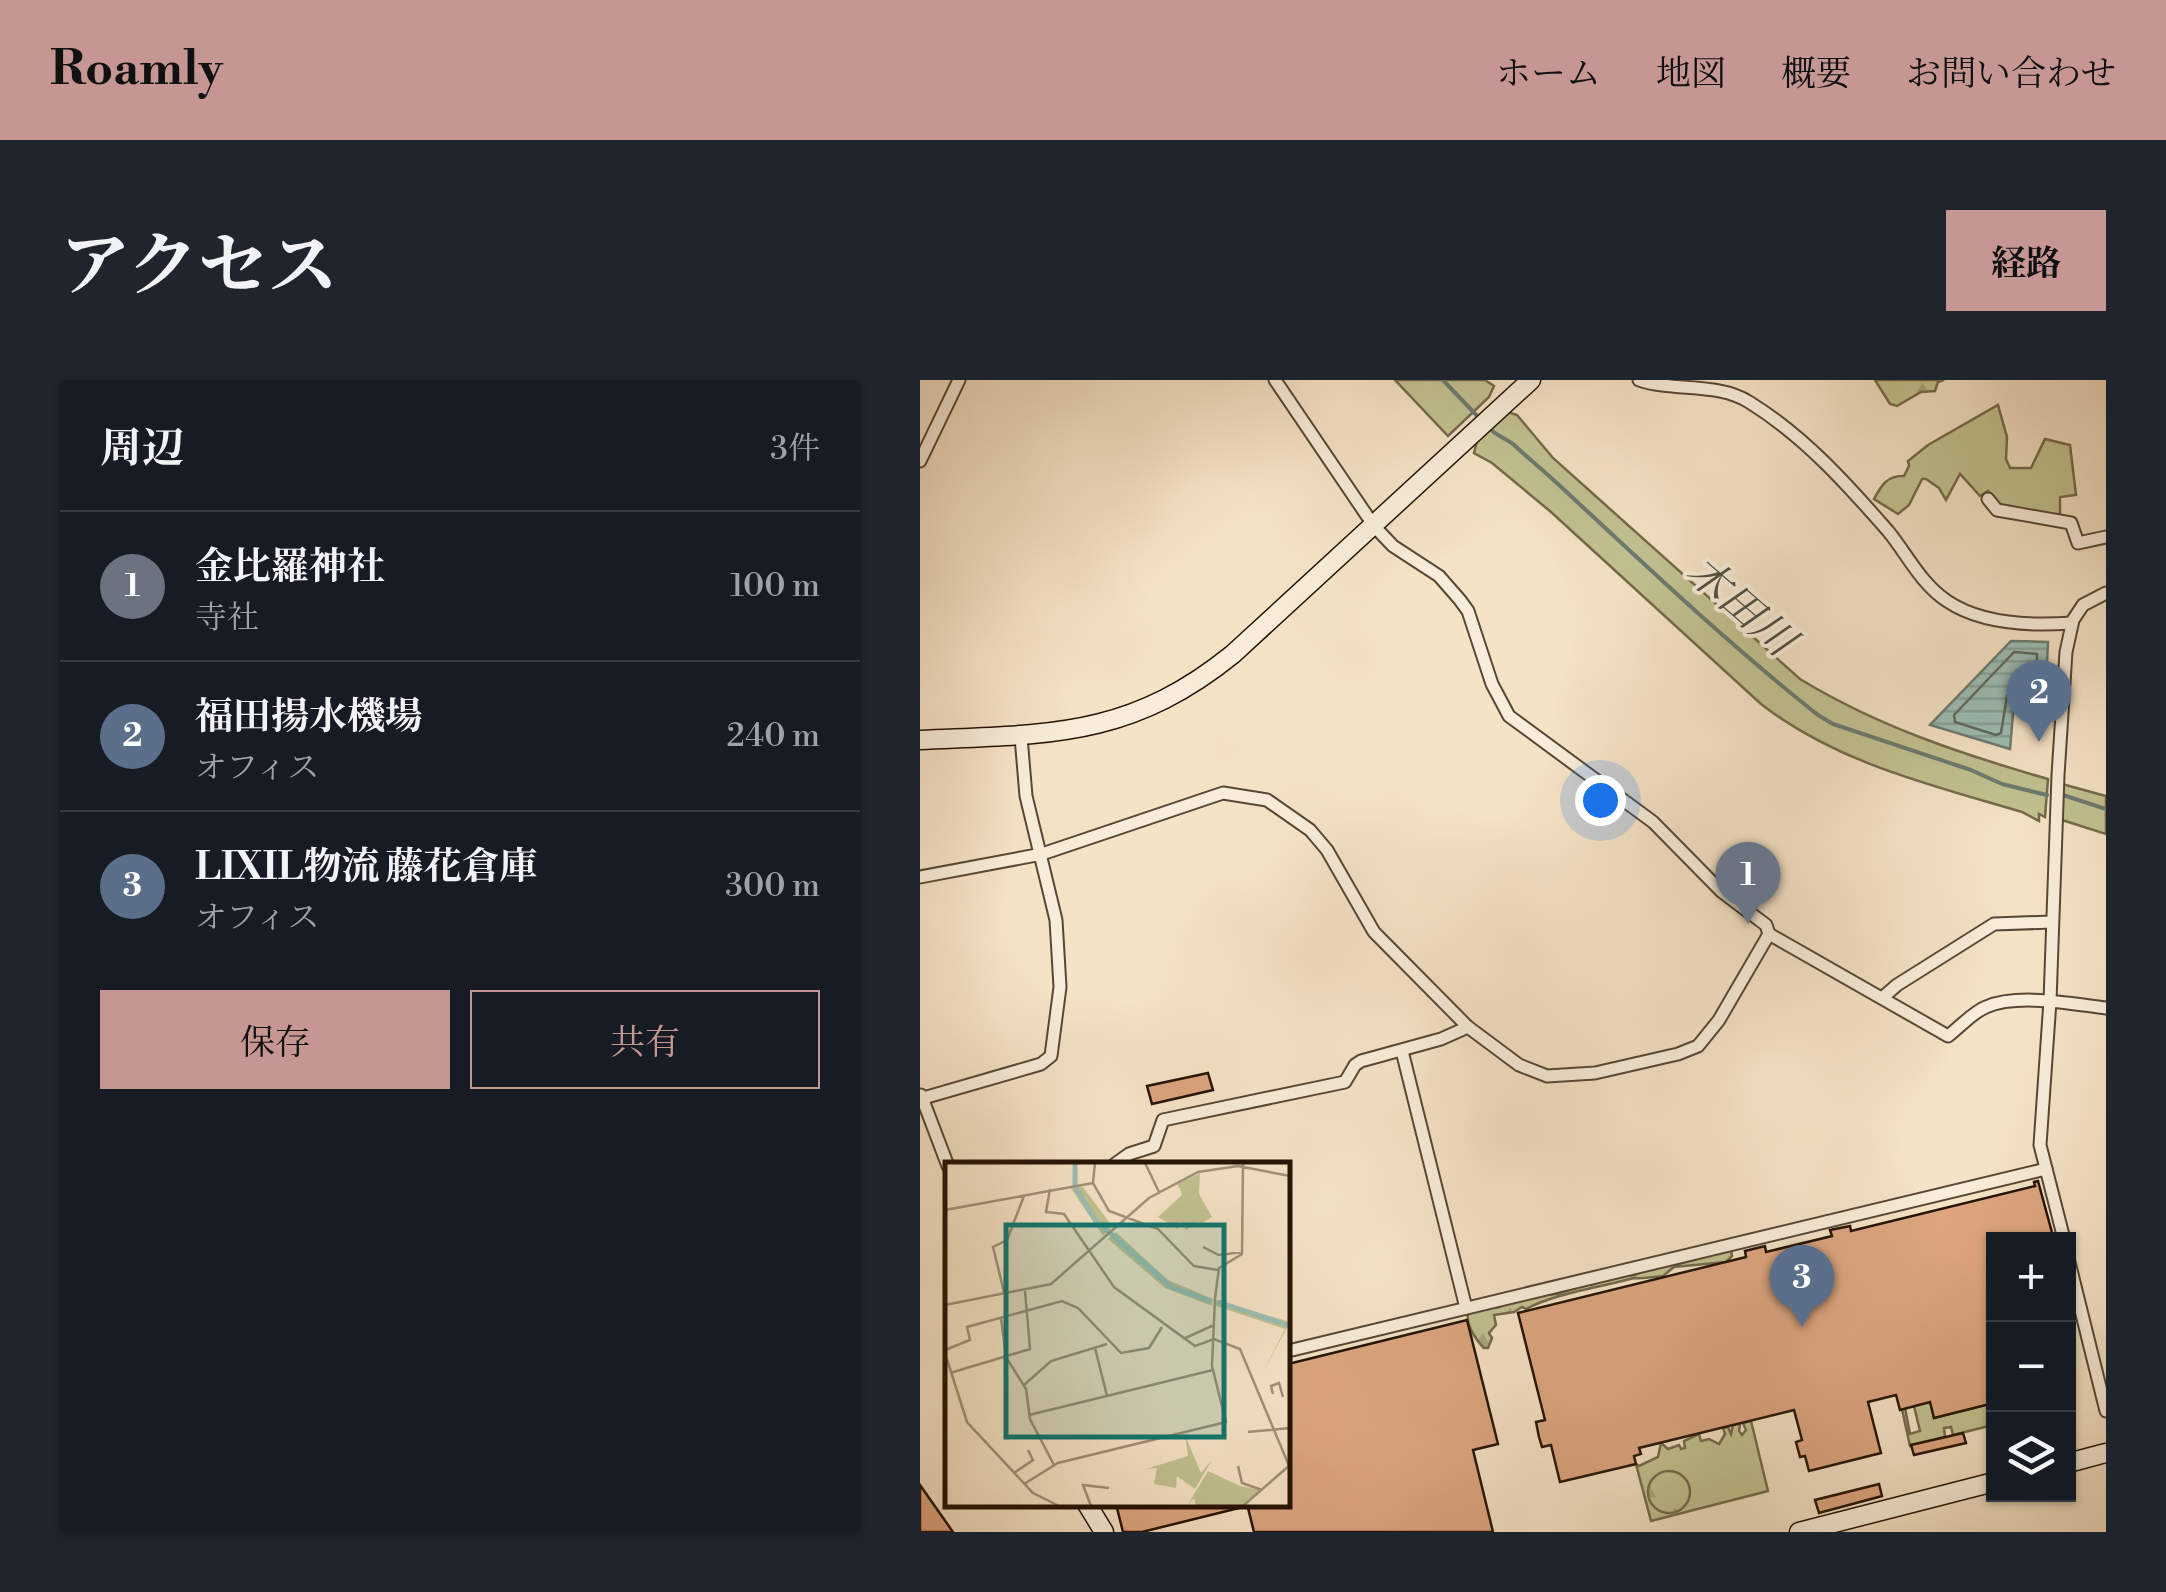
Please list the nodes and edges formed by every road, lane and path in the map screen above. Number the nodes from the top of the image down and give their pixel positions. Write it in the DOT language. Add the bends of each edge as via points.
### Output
graph roads {
  1 [pos="959,380"];
  2 [pos="1275,380"];
  3 [pos="1531,380"];
  4 [pos="1639,380"];
  5 [pos="920,461"];
  6 [pos="1988,499"];
  7 [pos="1374,526"];
  8 [pos="2106,537"];
  9 [pos="2106,594"];
  10 [pos="2072,623"];
  11 [pos="1020,737"];
  12 [pos="920,740"];
  13 [pos="1042,854"];
  14 [pos="920,878"];
  15 [pos="2052,922"];
  16 [pos="1769,934"];
  17 [pos="1882,998"];
  18 [pos="2050,1001"];
  19 [pos="2106,1008"];
  20 [pos="1468,1027"];
  21 [pos="1402,1050"];
  22 [pos="920,1096"];
  23 [pos="946,1162"];
  24 [pos="1118,1162"];
  25 [pos="2046,1169"];
  26 [pos="2062,1232"];
  27 [pos="2076,1290"];
  28 [pos="1466,1308"];
  29 [pos="1290,1352"];
  30 [pos="2106,1411"];
  31 [pos="2106,1454"];
  32 [pos="2076,1461"];
  33 [pos="1986,1484"];
  34 [pos="1089,1507"];
  35 [pos="1104,1532"];
  36 [pos="1799,1532"];
  1 -- 5 [label="street"];
  2 -- 7 [label="street"];
  3 -- 7 [label="street"];
  4 -- 10 [label="street" via="1738,396 1783,425 1956,606 2019,623"];
  6 -- 8 [label="street" via="1997,510 2072,523 2078,543"];
  7 -- 11 [label="street" via="1233,654 1188,686 1132,714"];
  7 -- 16 [label="street" via="1439,576 1468,611 1509,716 1653,822"];
  9 -- 10 [label="street" via="2083,605"];
  10 -- 15 [label="street"];
  11 -- 12 [label="street"];
  11 -- 13 [label="street" via="1026,796"];
  13 -- 14 [label="street"];
  13 -- 20 [label="street" via="1222,793 1267,800 1310,830 1374,932"];
  13 -- 22 [label="street" via="1056,920 1060,987 1051,1056"];
  15 -- 17 [label="street" via="1994,924"];
  15 -- 18 [label="street"];
  16 -- 17 [label="street"];
  16 -- 20 [label="street" via="1704,1042 1678,1054 1547,1076 1519,1065"];
  17 -- 18 [label="street" via="1948,1036 1985,1007"];
  18 -- 19 [label="street"];
  18 -- 25 [label="street" via="2040,1146"];
  20 -- 21 [label="street"];
  21 -- 24 [label="street" via="1361,1061 1345,1082 1162,1120 1154,1146"];
  21 -- 28 [label="street"];
  22 -- 23 [label="street"];
  25 -- 26 [label="street"];
  25 -- 28 [label="street"];
  27 -- 30 [label="street"];
  28 -- 29 [label="street"];
  31 -- 32 [label="street"];
  33 -- 36 [label="street"];
  34 -- 35 [label="street"];
}
